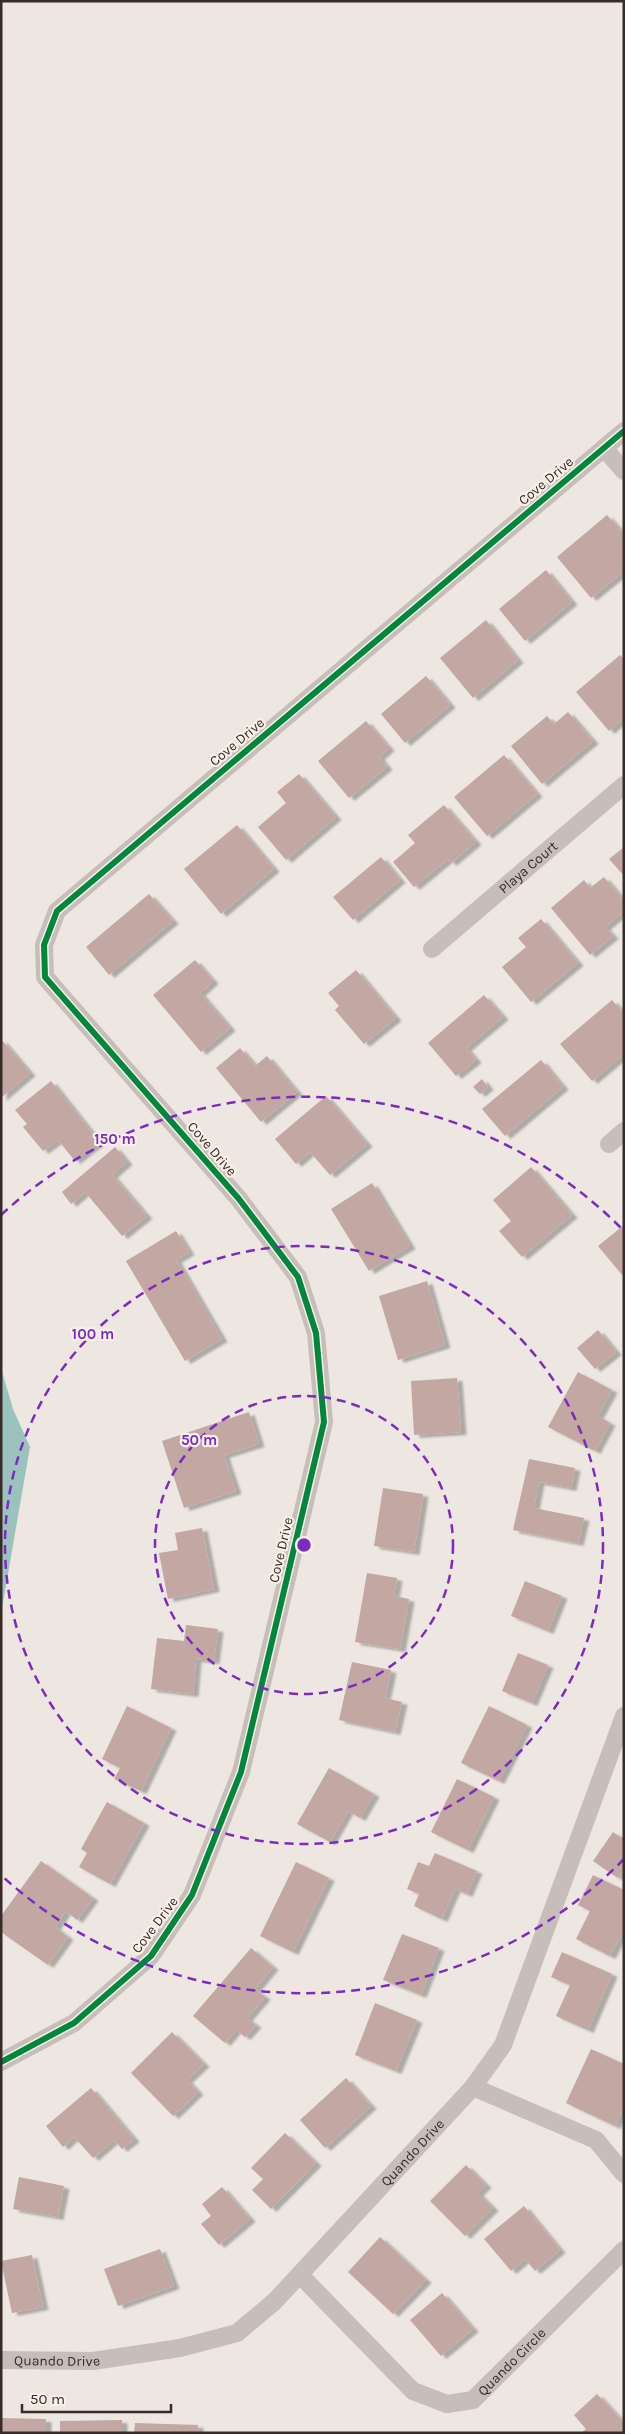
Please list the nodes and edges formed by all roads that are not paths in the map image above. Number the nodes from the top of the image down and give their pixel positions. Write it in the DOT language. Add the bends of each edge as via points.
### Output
graph roads {
  1 [pos="624,431"];
  2 [pos="604,448"];
  3 [pos="624,471"];
  4 [pos="624,785"];
  5 [pos="432,948"];
  6 [pos="624,1131"];
  7 [pos="608,1144"];
  8 [pos="624,1716"];
  9 [pos="620,1739"];
  10 [pos="1,2062"];
  11 [pos="473,2087"];
  12 [pos="624,2174"];
  13 [pos="624,2250"];
  14 [pos="300,2275"];
  15 [pos="1,2360"];
  1 -- 2 [label="street, Cove Drive"];
  2 -- 3 [label="street"];
  2 -- 10 [label="street, Cove Drive" via="57,911 44,945 45,978 239,1199 298,1277 316,1333 324,1422 241,1772 192,1895 151,1956 74,2023"];
  4 -- 5 [label="street, Playa Court"];
  6 -- 7 [label="street"];
  8 -- 9 [label="street, Quando Drive"];
  9 -- 11 [label="street, Quando Drive" via="503,2045"];
  11 -- 12 [label="street" via="596,2140"];
  11 -- 14 [label="street, Quando Drive"];
  13 -- 14 [label="street, Quando Circle" via="473,2400 447,2404 413,2391"];
  14 -- 15 [label="street, Quando Drive" via="276,2301 237,2334 180,2348 93,2361"];
}
